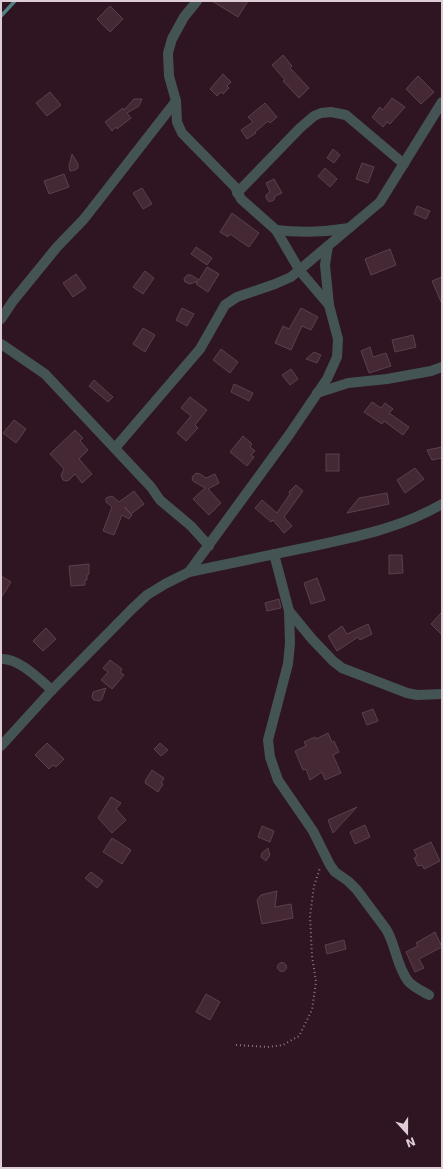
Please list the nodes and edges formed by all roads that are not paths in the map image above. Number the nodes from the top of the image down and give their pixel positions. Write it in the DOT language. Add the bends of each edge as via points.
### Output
graph roads {
  1 [pos="197,1"];
  2 [pos="176,101"];
  3 [pos="442,102"];
  4 [pos="404,164"];
  5 [pos="237,193"];
  6 [pos="349,228"];
  7 [pos="276,230"];
  8 [pos="328,246"];
  9 [pos="300,271"];
  10 [pos="329,305"];
  11 [pos="1,319"];
  12 [pos="1,344"];
  13 [pos="442,366"];
  14 [pos="318,393"];
  15 [pos="115,448"];
  16 [pos="442,504"];
  17 [pos="209,546"];
  18 [pos="274,554"];
  19 [pos="189,572"];
  20 [pos="289,611"];
  21 [pos="1,658"];
  22 [pos="52,690"];
  23 [pos="442,694"];
  24 [pos="1,746"];
  25 [pos="429,995"];
  1 -- 2 [label="street" via="172,39 168,53 169,76"];
  2 -- 5 [label="street" via="177,122 182,133 235,187"];
  2 -- 11 [label="street" via="84,219 57,247"];
  3 -- 4 [label="street"];
  4 -- 5 [label="street" via="346,115 336,112 321,113 300,128"];
  4 -- 6 [label="street" via="380,202"];
  5 -- 7 [label="street"];
  6 -- 7 [label="street" via="331,231"];
  6 -- 8 [label="street"];
  7 -- 9 [label="street"];
  8 -- 9 [label="street"];
  8 -- 10 [label="street" via="325,265"];
  9 -- 10 [label="street"];
  9 -- 15 [label="street" via="275,284 237,297 225,305 200,349"];
  10 -- 14 [label="street" via="338,339 337,357"];
  12 -- 15 [label="street" via="45,374"];
  13 -- 14 [label="street" via="431,371 387,379 348,383"];
  14 -- 17 [label="street"];
  15 -- 17 [label="street" via="151,486 160,500 191,526"];
  16 -- 18 [label="street" via="380,531"];
  17 -- 19 [label="street"];
  18 -- 19 [label="street"];
  18 -- 20 [label="street"];
  19 -- 22 [label="street" via="147,595"];
  20 -- 23 [label="street" via="312,639 342,668 407,693"];
  20 -- 25 [label="street" via="288,664 268,740 272,766 278,780 314,831 335,872 353,885 386,928 400,967 409,982"];
  21 -- 22 [label="street" via="17,662"];
  22 -- 24 [label="street"];
}
